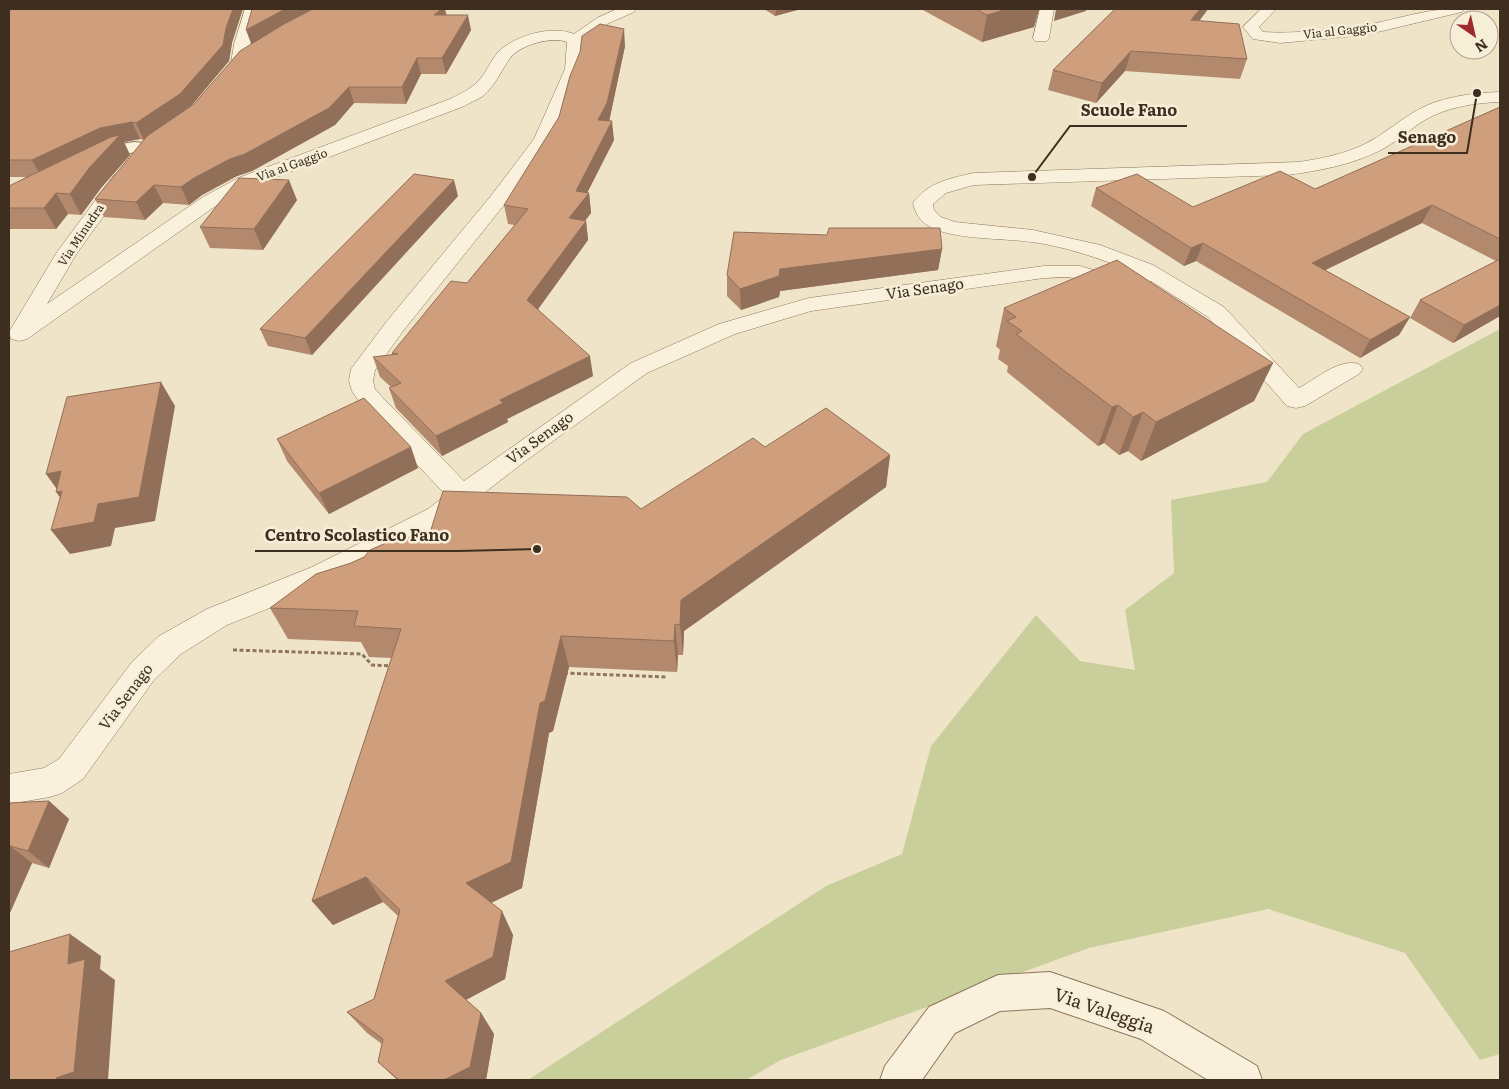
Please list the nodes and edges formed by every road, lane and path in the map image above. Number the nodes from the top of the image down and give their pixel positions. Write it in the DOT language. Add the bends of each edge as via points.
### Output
graph roads {
  1 [pos="252,9"];
  2 [pos="629,9"];
  3 [pos="1048,9"];
  4 [pos="1269,9"];
  5 [pos="1457,9"];
  6 [pos="1041,38"];
  7 [pos="574,40"];
  8 [pos="226,78"];
  9 [pos="1500,97"];
  10 [pos="155,142"];
  11 [pos="78,170"];
  12 [pos="1146,269"];
  13 [pos="14,340"];
  14 [pos="1351,369"];
  15 [pos="464,497"];
  16 [pos="170,645"];
  17 [pos="401,667"];
  18 [pos="558,673"];
  19 [pos="666,678"];
  20 [pos="9,789"];
  21 [pos="899,1080"];
  22 [pos="1243,1080"];
  1 -- 8 [label="street" via="242,44 247,59"];
  2 -- 7 [label="street" via="602,21"];
  3 -- 6 [label="street"];
  4 -- 5 [label="street, Via al Gaggio" via="1251,27 1258,36 1280,38 1365,30"];
  7 -- 13 [label="street, Via al Gaggio" via="554,34 528,41 506,53 477,92 456,103 245,182 219,196"];
  7 -- 15 [label="street" via="573,69 543,140 363,369 361,381 374,404"];
  9 -- 12 [label="street" via="1457,103 1425,113 1371,148 1309,167 974,179 938,189 923,203 925,212 952,228 1042,238 1093,249"];
  10 -- 11 [label="lane" via="115,150"];
  10 -- 13 [label="street, Via Minudra" via="109,193 67,252"];
  12 -- 14 [label="street" via="1216,312 1296,400"];
  12 -- 15 [label="street, Via Senago" via="1143,278 1128,282 1112,282 1080,272 1044,272 829,302 727,329 639,368 511,459"];
  15 -- 16 [label="street, Via Senago" via="437,516 385,544 322,575 217,617"];
  16 -- 17 [label="path" via="362,654 372,665"];
  16 -- 20 [label="street, Via Senago" via="143,671 71,769 50,782"];
  18 -- 19 [label="path"];
  21 -- 22 [label="lane, Via Valeggia" via="942,1020 998,993 1050,990 1151,1024"];
}
